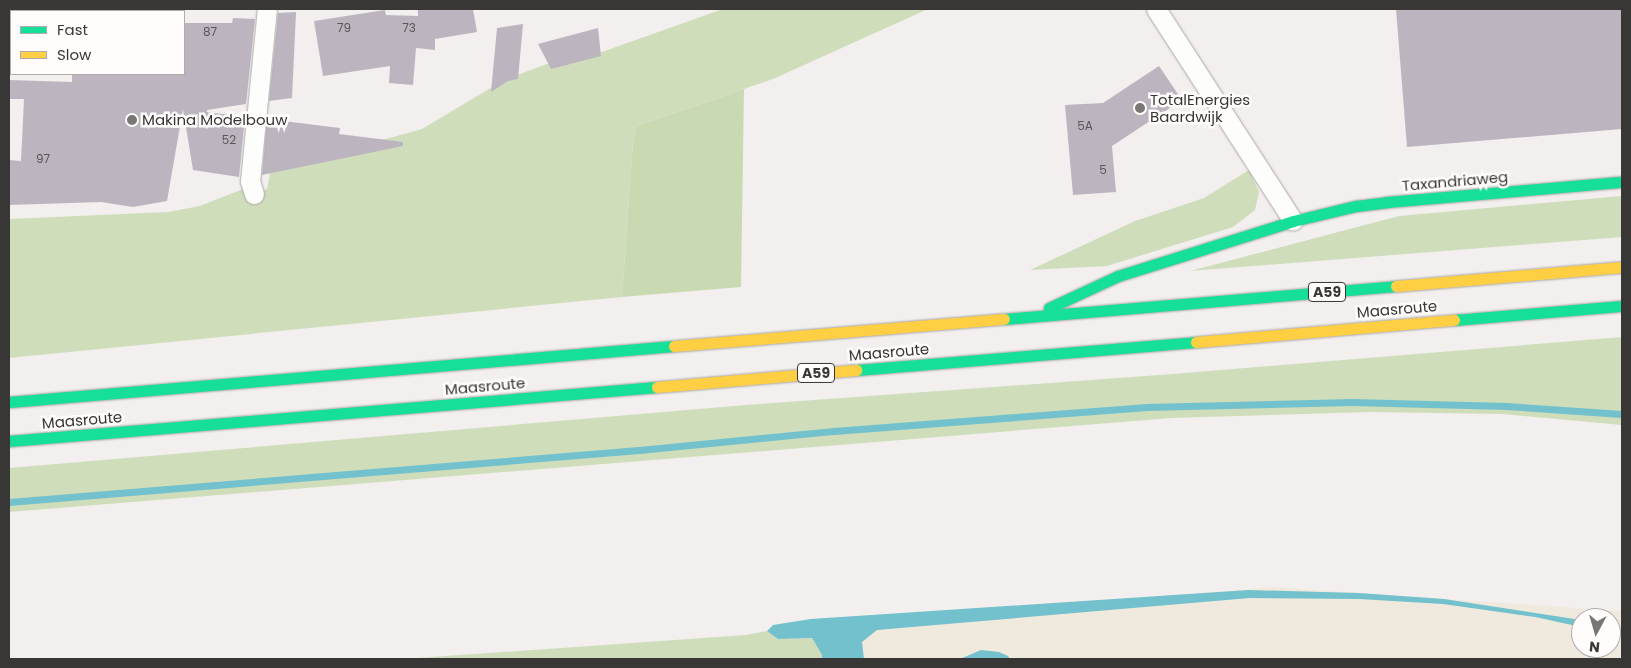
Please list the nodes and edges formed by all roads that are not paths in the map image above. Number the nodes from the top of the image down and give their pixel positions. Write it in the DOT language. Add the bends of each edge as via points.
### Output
graph roads {
  1 [pos="84,9"];
  2 [pos="267,9"];
  3 [pos="1156,9"];
  4 [pos="59,10"];
  5 [pos="1622,182"];
  6 [pos="254,194"];
  7 [pos="1293,221"];
  8 [pos="1622,267"];
  9 [pos="1622,306"];
  10 [pos="1031,316"];
  11 [pos="9,402"];
  12 [pos="9,441"];
  1 -- 4 [label="street"];
  2 -- 6 [label="street" via="250,182"];
  3 -- 7 [label="street"];
  5 -- 7 [label="main road, Taxandriaweg" via="1387,202"];
  7 -- 10 [label="main road, A59" via="1118,276"];
  8 -- 10 [label="main road, Maasroute / A59"];
  9 -- 12 [label="main road, Maasroute / A59"];
  10 -- 11 [label="main road, Maasroute / A59"];
}
